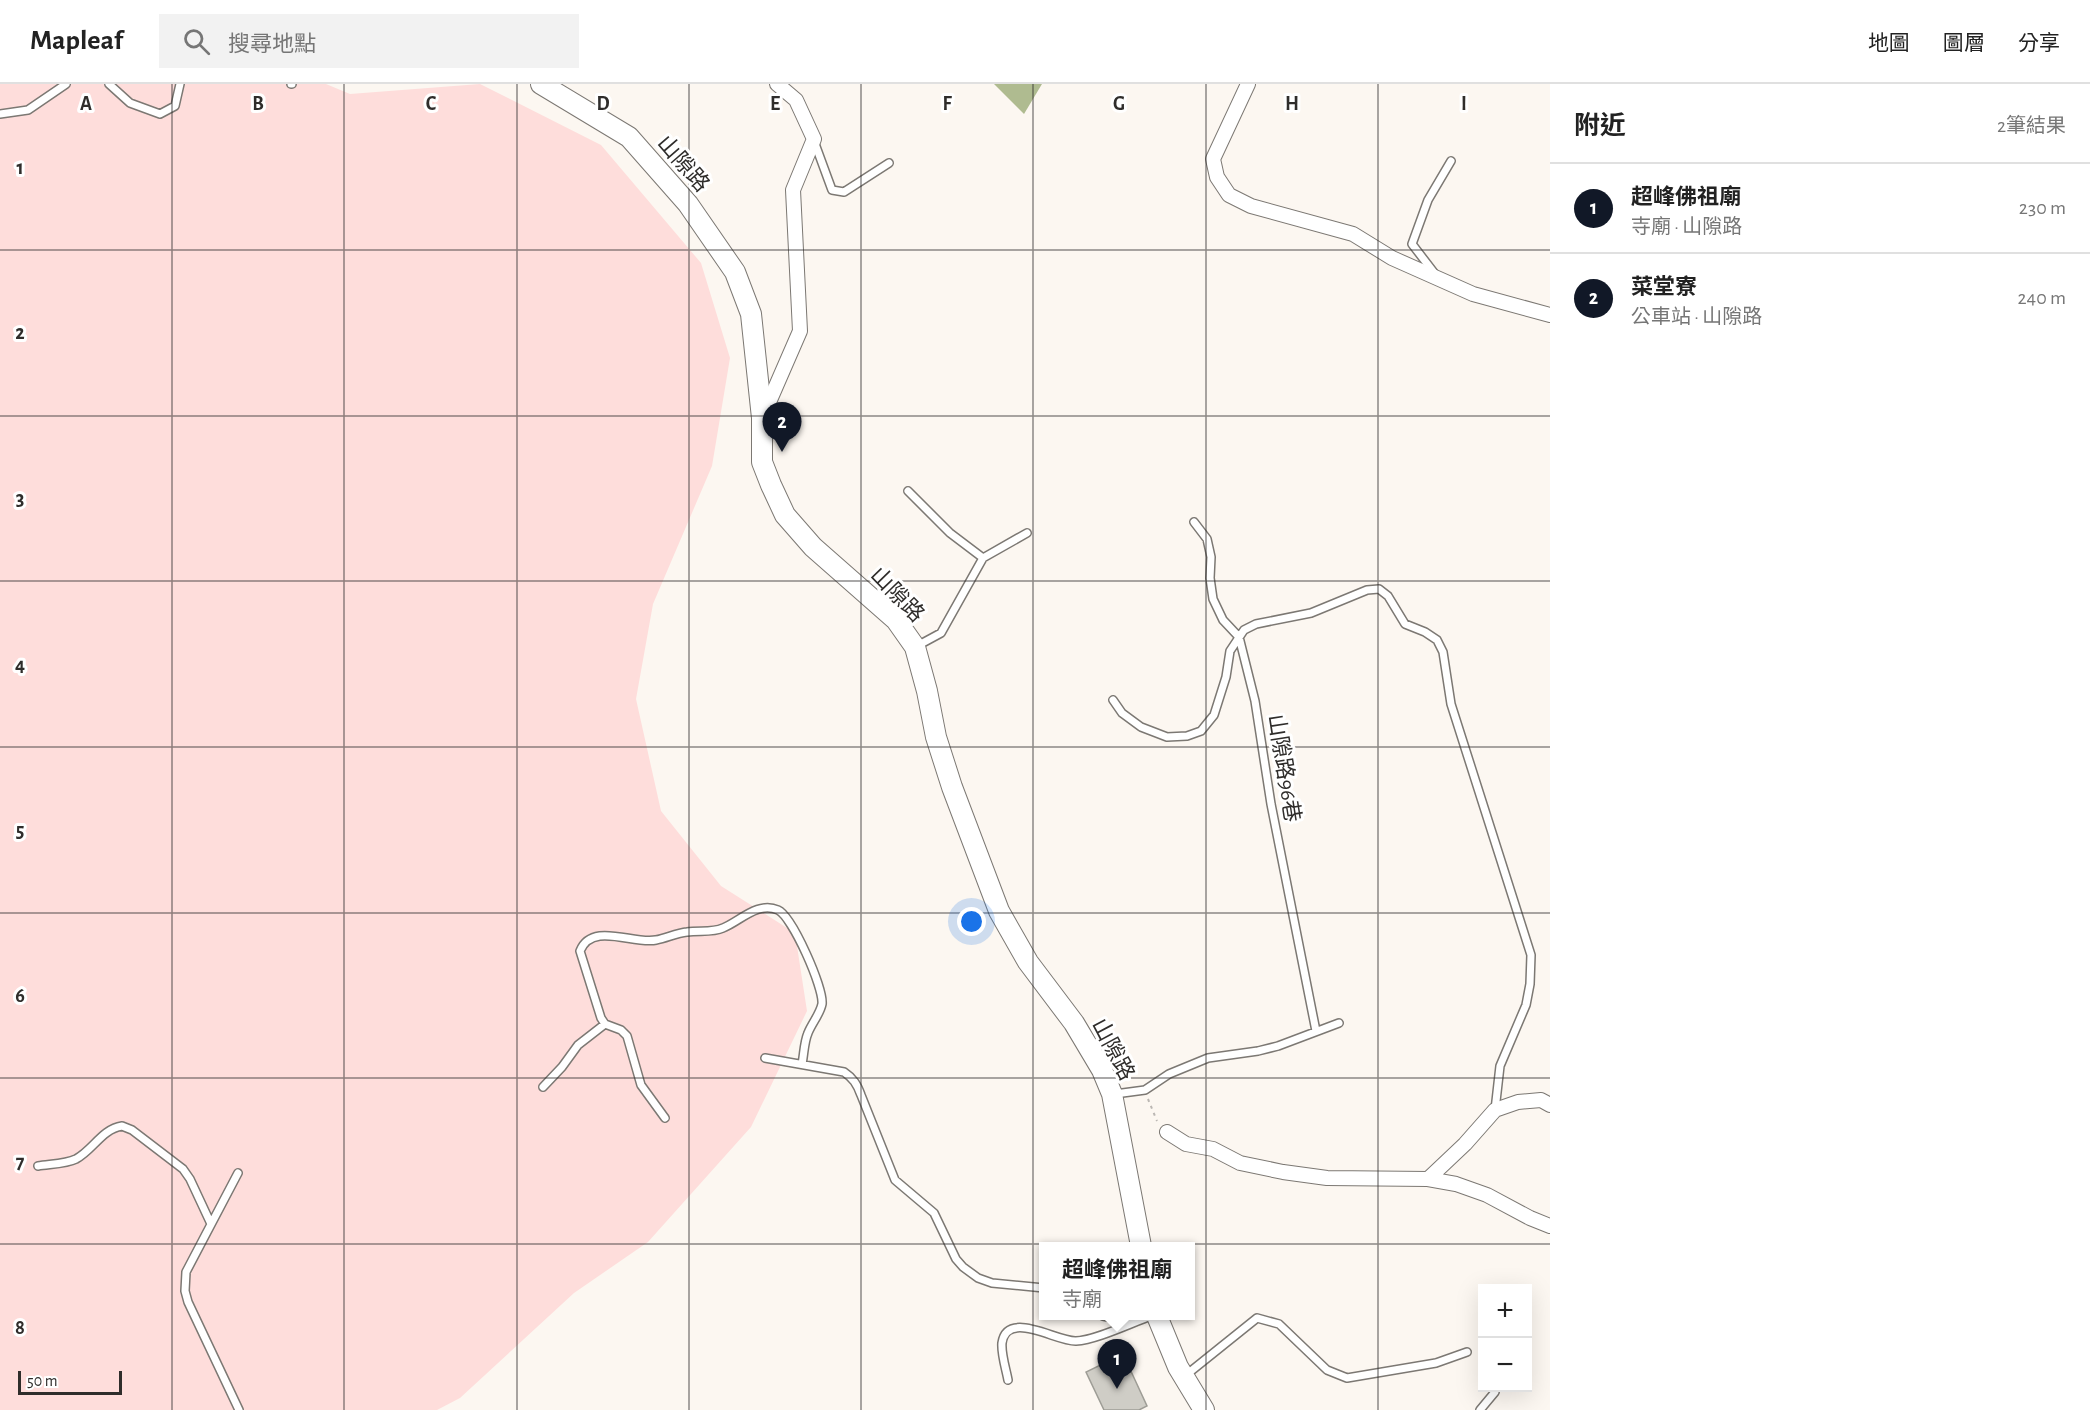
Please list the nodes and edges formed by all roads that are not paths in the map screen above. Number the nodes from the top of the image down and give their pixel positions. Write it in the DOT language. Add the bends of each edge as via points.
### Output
graph roads {
  1 [pos="66,84"];
  2 [pos="109,84"];
  3 [pos="180,84"];
  4 [pos="541,84"];
  5 [pos="777,84"];
  6 [pos="1248,84"];
  7 [pos="0,114"];
  8 [pos="814,139"];
  9 [pos="1451,161"];
  10 [pos="889,163"];
  11 [pos="1438,279"];
  12 [pos="1550,315"];
  13 [pos="762,418"];
  14 [pos="908,491"];
  15 [pos="1194,522"];
  16 [pos="1027,533"];
  17 [pos="983,558"];
  18 [pos="1239,637"];
  19 [pos="915,647"];
  20 [pos="1113,700"];
  21 [pos="1339,1023"];
  22 [pos="605,1024"];
  23 [pos="1316,1031"];
  24 [pos="765,1058"];
  25 [pos="802,1064"];
  26 [pos="543,1087"];
  27 [pos="1113,1094"];
  28 [pos="1550,1105"];
  29 [pos="1495,1110"];
  30 [pos="665,1118"];
  31 [pos="1167,1132"];
  32 [pos="38,1166"];
  33 [pos="238,1173"];
  34 [pos="1428,1179"];
  35 [pos="211,1224"];
  36 [pos="1550,1226"];
  37 [pos="1140,1242"];
  38 [pos="1039,1288"];
  39 [pos="1123,1320"];
  40 [pos="1139,1320"];
  41 [pos="1159,1320"];
  42 [pos="1133,1322"];
  43 [pos="1467,1352"];
  44 [pos="1184,1377"];
  45 [pos="1008,1380"];
  46 [pos="1495,1392"];
  47 [pos="238,1410"];
  48 [pos="1204,1410"];
  49 [pos="1480,1410"];
  1 -- 7 [label="lane" via="28,110"];
  2 -- 3 [label="lane" via="130,103 160,114 175,106"];
  4 -- 13 [label="street, 山隙路" via="628,137 688,204 735,273 751,314"];
  5 -- 8 [label="street" via="796,100"];
  6 -- 11 [label="street" via="1213,159 1217,177 1229,195 1251,206 1353,234"];
  8 -- 10 [label="lane" via="832,190 844,192"];
  8 -- 13 [label="street" via="793,190 800,331"];
  9 -- 11 [label="lane" via="1428,200 1412,244"];
  11 -- 12 [label="street" via="1473,294"];
  13 -- 19 [label="street, 山隙路" via="762,462 784,515 813,547 896,620"];
  14 -- 17 [label="lane" via="950,533"];
  15 -- 18 [label="lane, 山隙路96巷" via="1209,548 1213,599 1223,620"];
  16 -- 17 [label="lane"];
  17 -- 19 [label="lane" via="941,633"];
  18 -- 20 [label="lane" via="1230,651 1214,715 1201,731 1167,737 1141,727 1122,713"];
  18 -- 23 [label="lane, 山隙路96巷" via="1255,701"];
  18 -- 29 [label="lane" via="1256,624 1311,613 1367,590 1379,589 1389,596 1405,624 1437,640 1466,755 1531,955 1526,1005 1500,1066"];
  19 -- 27 [label="street, 山隙路" via="939,747 999,911 1028,962 1074,1023"];
  21 -- 23 [label="lane"];
  22 -- 25 [label="lane" via="580,951 582,946 613,935 655,941 687,932 711,931 767,907 786,916 819,984 821,1007 807,1036"];
  22 -- 26 [label="lane" via="578,1046"];
  22 -- 30 [label="lane" via="627,1036 641,1085"];
  23 -- 27 [label="lane" via="1278,1046 1208,1058 1169,1074 1144,1090"];
  24 -- 25 [label="lane"];
  25 -- 38 [label="lane" via="844,1072 855,1081 895,1180 934,1213 963,1267 992,1283"];
  27 -- 37 [label="street, 山隙路"];
  28 -- 29 [label="street" via="1541,1100 1518,1102"];
  29 -- 34 [label="street"];
  31 -- 34 [label="street" via="1240,1163 1283,1172 1327,1178"];
  32 -- 35 [label="lane" via="79,1158 108,1132 122,1126 183,1169"];
  33 -- 35 [label="lane"];
  34 -- 36 [label="street" via="1487,1195"];
  35 -- 47 [label="lane" via="186,1272 185,1291"];
  39 -- 42 [label="lane"];
  40 -- 42 [label="lane"];
  41 -- 44 [label="street"];
  42 -- 45 [label="lane" via="1076,1341 1013,1327 1002,1343"];
  43 -- 44 [label="lane" via="1436,1363 1347,1378 1328,1370 1279,1324 1257,1318"];
  44 -- 48 [label="street"];
  46 -- 49 [label="lane"];
}
